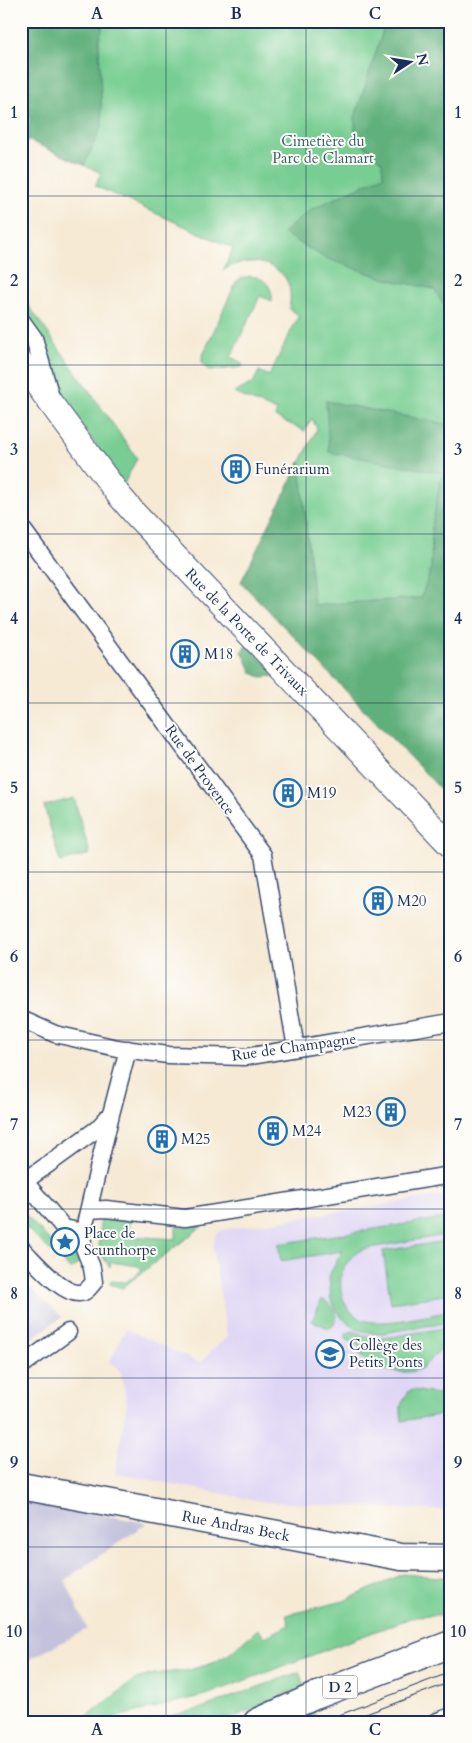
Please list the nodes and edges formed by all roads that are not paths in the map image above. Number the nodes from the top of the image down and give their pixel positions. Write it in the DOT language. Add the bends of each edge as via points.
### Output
graph roads {
  1 [pos="21,320"];
  2 [pos="21,363"];
  3 [pos="55,408"];
  4 [pos="21,527"];
  5 [pos="451,846"];
  6 [pos="21,1019"];
  7 [pos="451,1022"];
  8 [pos="296,1048"];
  9 [pos="128,1050"];
  10 [pos="111,1114"];
  11 [pos="451,1175"];
  12 [pos="23,1183"];
  13 [pos="89,1210"];
  14 [pos="83,1232"];
  15 [pos="21,1248"];
  16 [pos="68,1332"];
  17 [pos="21,1366"];
  18 [pos="21,1486"];
  19 [pos="451,1558"];
  20 [pos="451,1644"];
  21 [pos="451,1716"];
  22 [pos="257,1722"];
  23 [pos="435,1722"];
  1 -- 3 [label="street, Rue de la Porte de Trivaux" via="34,338"];
  2 -- 3 [label="street, Rue de la Porte de Trivaux"];
  3 -- 5 [label="street, Rue de la Porte de Trivaux" via="134,514"];
  4 -- 8 [label="street, Rue de Provence" via="263,855"];
  6 -- 9 [label="street, Rue de Champagne" via="55,1034"];
  7 -- 8 [label="street, Rue de Champagne"];
  8 -- 9 [label="street, Rue de Champagne" via="245,1057 168,1055"];
  9 -- 10 [label="street"];
  10 -- 12 [label="street" via="97,1129"];
  10 -- 13 [label="street"];
  11 -- 13 [label="street" via="185,1218"];
  12 -- 14 [label="street" via="64,1228"];
  13 -- 14 [label="street"];
  14 -- 15 [label="street" via="84,1252 92,1267 94,1282 88,1290 79,1293 65,1290"];
  16 -- 17 [label="street"];
  18 -- 19 [label="main road, Rue Andras Beck" via="401,1558"];
  20 -- 22 [label="main road, D 2"];
  21 -- 23 [label="street"];
}
